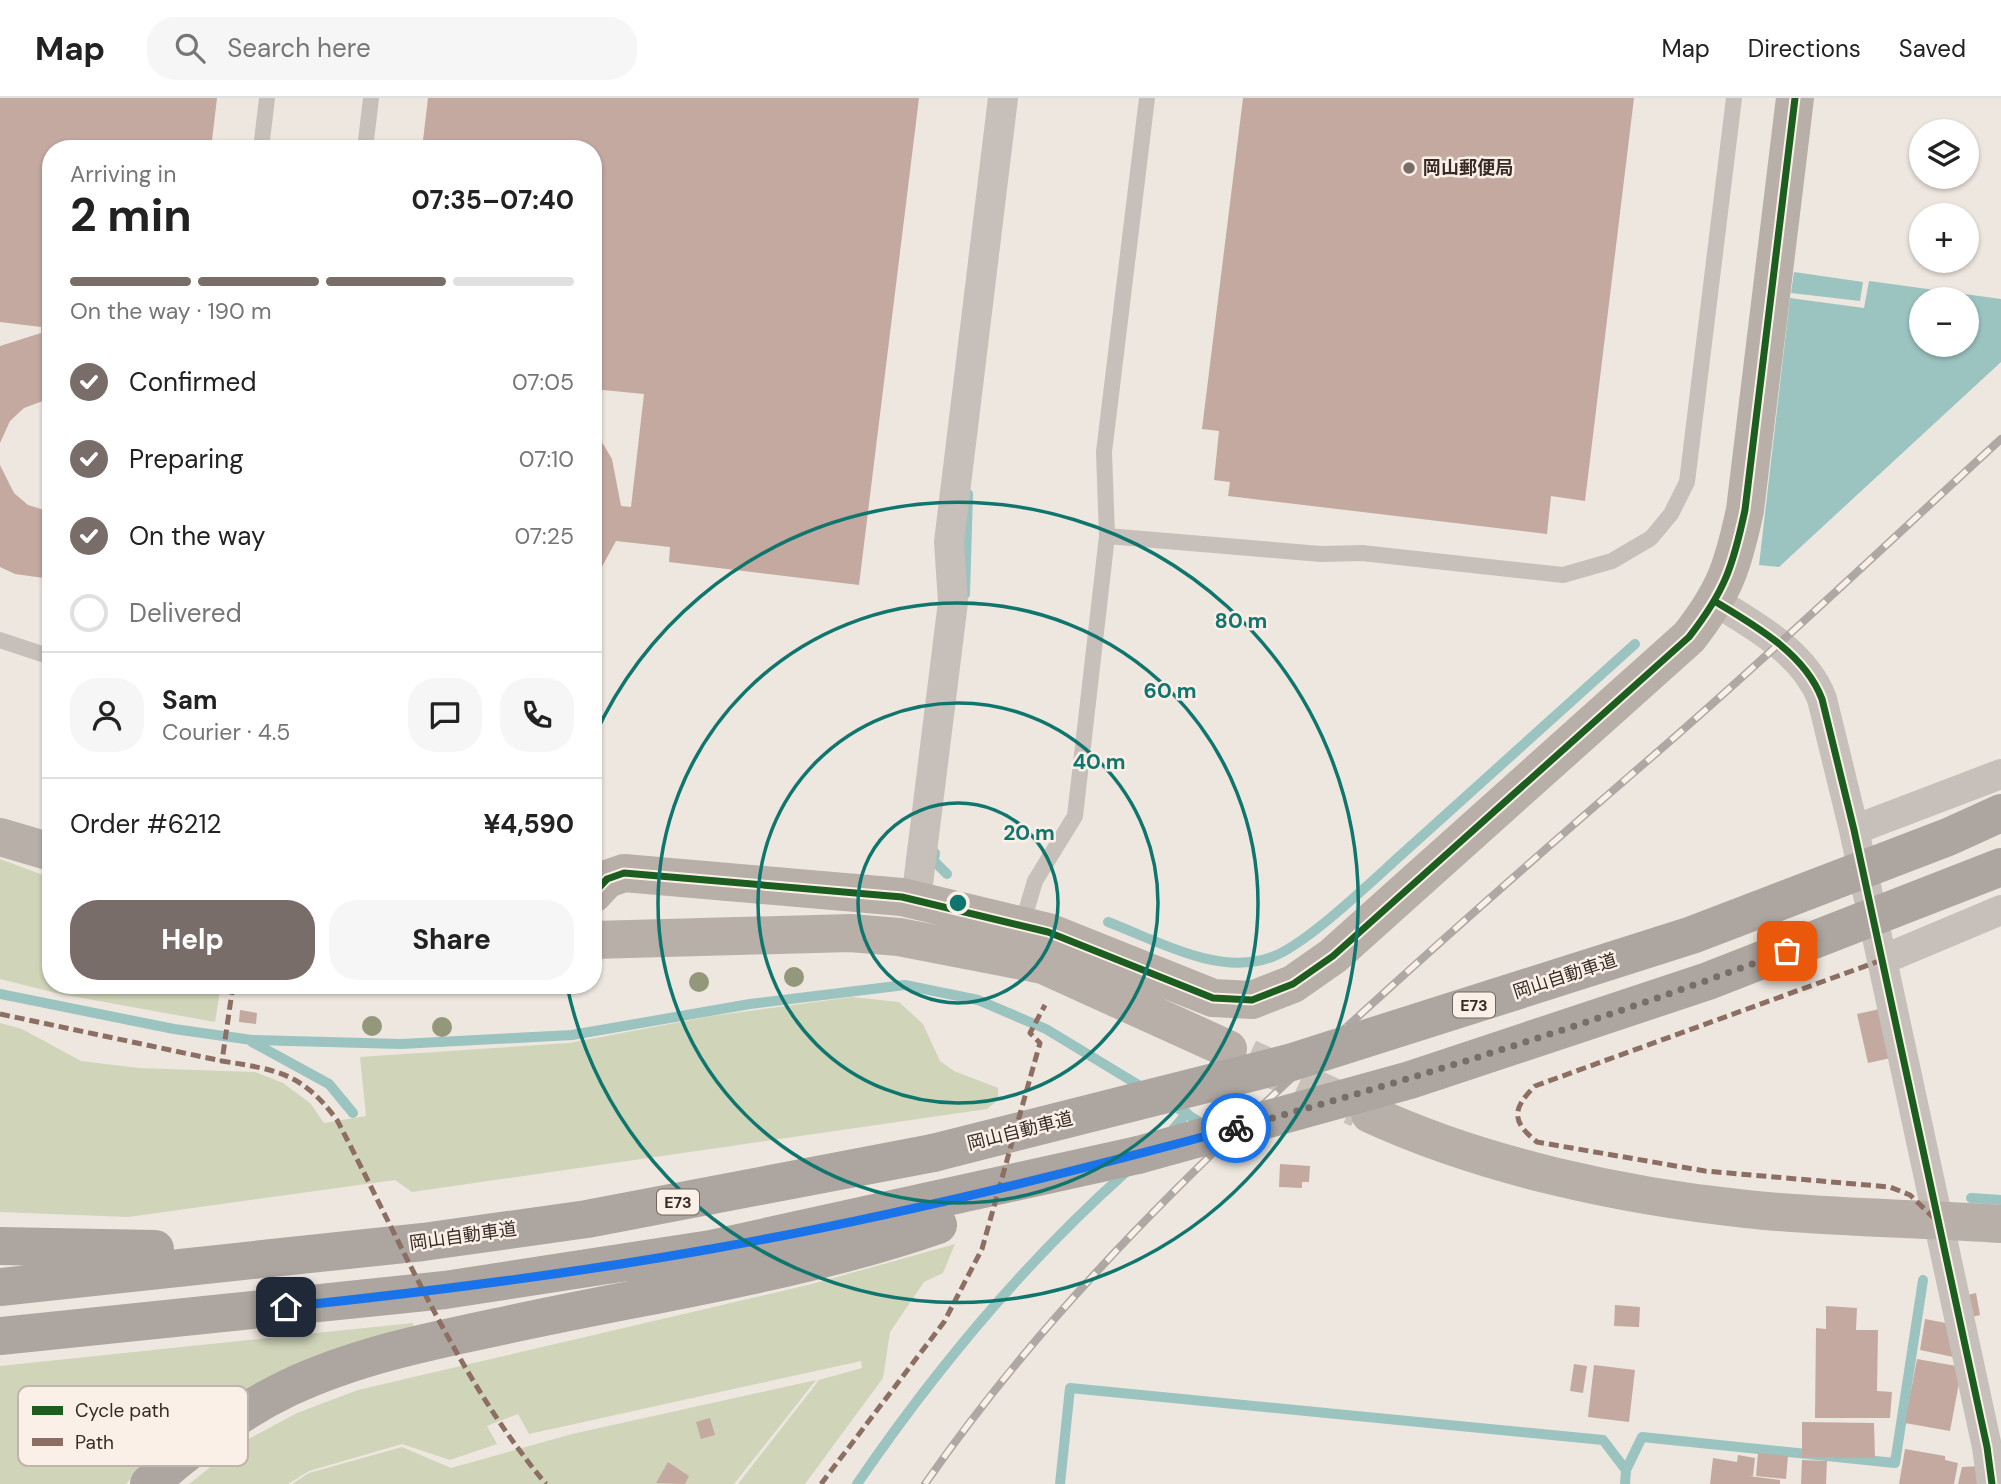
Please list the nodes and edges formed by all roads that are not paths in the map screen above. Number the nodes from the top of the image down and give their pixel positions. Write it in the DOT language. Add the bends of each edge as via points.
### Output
graph roads {
  1 [pos="267,98"];
  2 [pos="371,98"];
  3 [pos="1003,98"];
  4 [pos="1147,98"];
  5 [pos="1734,98"];
  6 [pos="1794,98"];
  7 [pos="262,140"];
  8 [pos="366,140"];
  9 [pos="1107,536"];
  10 [pos="1716,602"];
  11 [pos="0,640"];
  12 [pos="42,654"];
  13 [pos="2001,774"];
  14 [pos="2001,813"];
  15 [pos="1854,830"];
  16 [pos="0,837"];
  17 [pos="42,849"];
  18 [pos="2001,867"];
  19 [pos="602,884"];
  20 [pos="916,900"];
  21 [pos="2001,910"];
  22 [pos="1021,926"];
  23 [pos="602,940"];
  24 [pos="1882,960"];
  25 [pos="1228,1049"];
  26 [pos="1370,1114"];
  27 [pos="931,1215"];
  28 [pos="1937,1220"];
  29 [pos="2001,1224"];
  30 [pos="423,1242"];
  31 [pos="0,1246"];
  32 [pos="0,1287"];
  33 [pos="0,1336"];
  34 [pos="248,1409"];
  35 [pos="170,1466"];
  36 [pos="149,1484"];
  37 [pos="1992,1484"];
  1 -- 7 [label="lane"];
  2 -- 8 [label="lane"];
  3 -- 20 [label="street" via="949,542 953,602"];
  4 -- 9 [label="lane" via="1104,453"];
  5 -- 9 [label="lane" via="1687,482 1671,514 1651,538 1612,561 1563,575 1362,553 1321,554"];
  6 -- 10 [label="street" via="1745,510 1732,568"];
  9 -- 22 [label="lane" via="1074,816 1035,881"];
  10 -- 15 [label="street" via="1774,642 1815,681"];
  10 -- 22 [label="street" via="1689,637 1333,956 1293,984 1252,1000 1213,998 1048,932"];
  11 -- 12 [label="lane"];
  13 -- 15 [label="street"];
  14 -- 30 [label="highway, 岡山自動車道 / E73, bridge" via="1679,939 1289,1063 933,1153 587,1219"];
  15 -- 24 [label="street"];
  16 -- 17 [label="street"];
  18 -- 27 [label="highway, bridge" via="1708,981 1449,1068"];
  19 -- 20 [label="street" via="624,873"];
  20 -- 22 [label="street"];
  21 -- 24 [label="street"];
  23 -- 25 [label="street" via="850,933 899,937 1043,965"];
  24 -- 28 [label="street"];
  26 -- 28 [label="street" via="1424,1139 1648,1196 1746,1209"];
  27 -- 33 [label="highway" via="445,1290"];
  27 -- 34 [label="highway" via="816,1261 416,1344 341,1367"];
  28 -- 29 [label="street"];
  28 -- 37 [label="street"];
  30 -- 31 [label="highway" via="112,1251"];
  30 -- 32 [label="highway, 岡山自動車道 / E73"];
  35 -- 36 [label="highway"];
}
